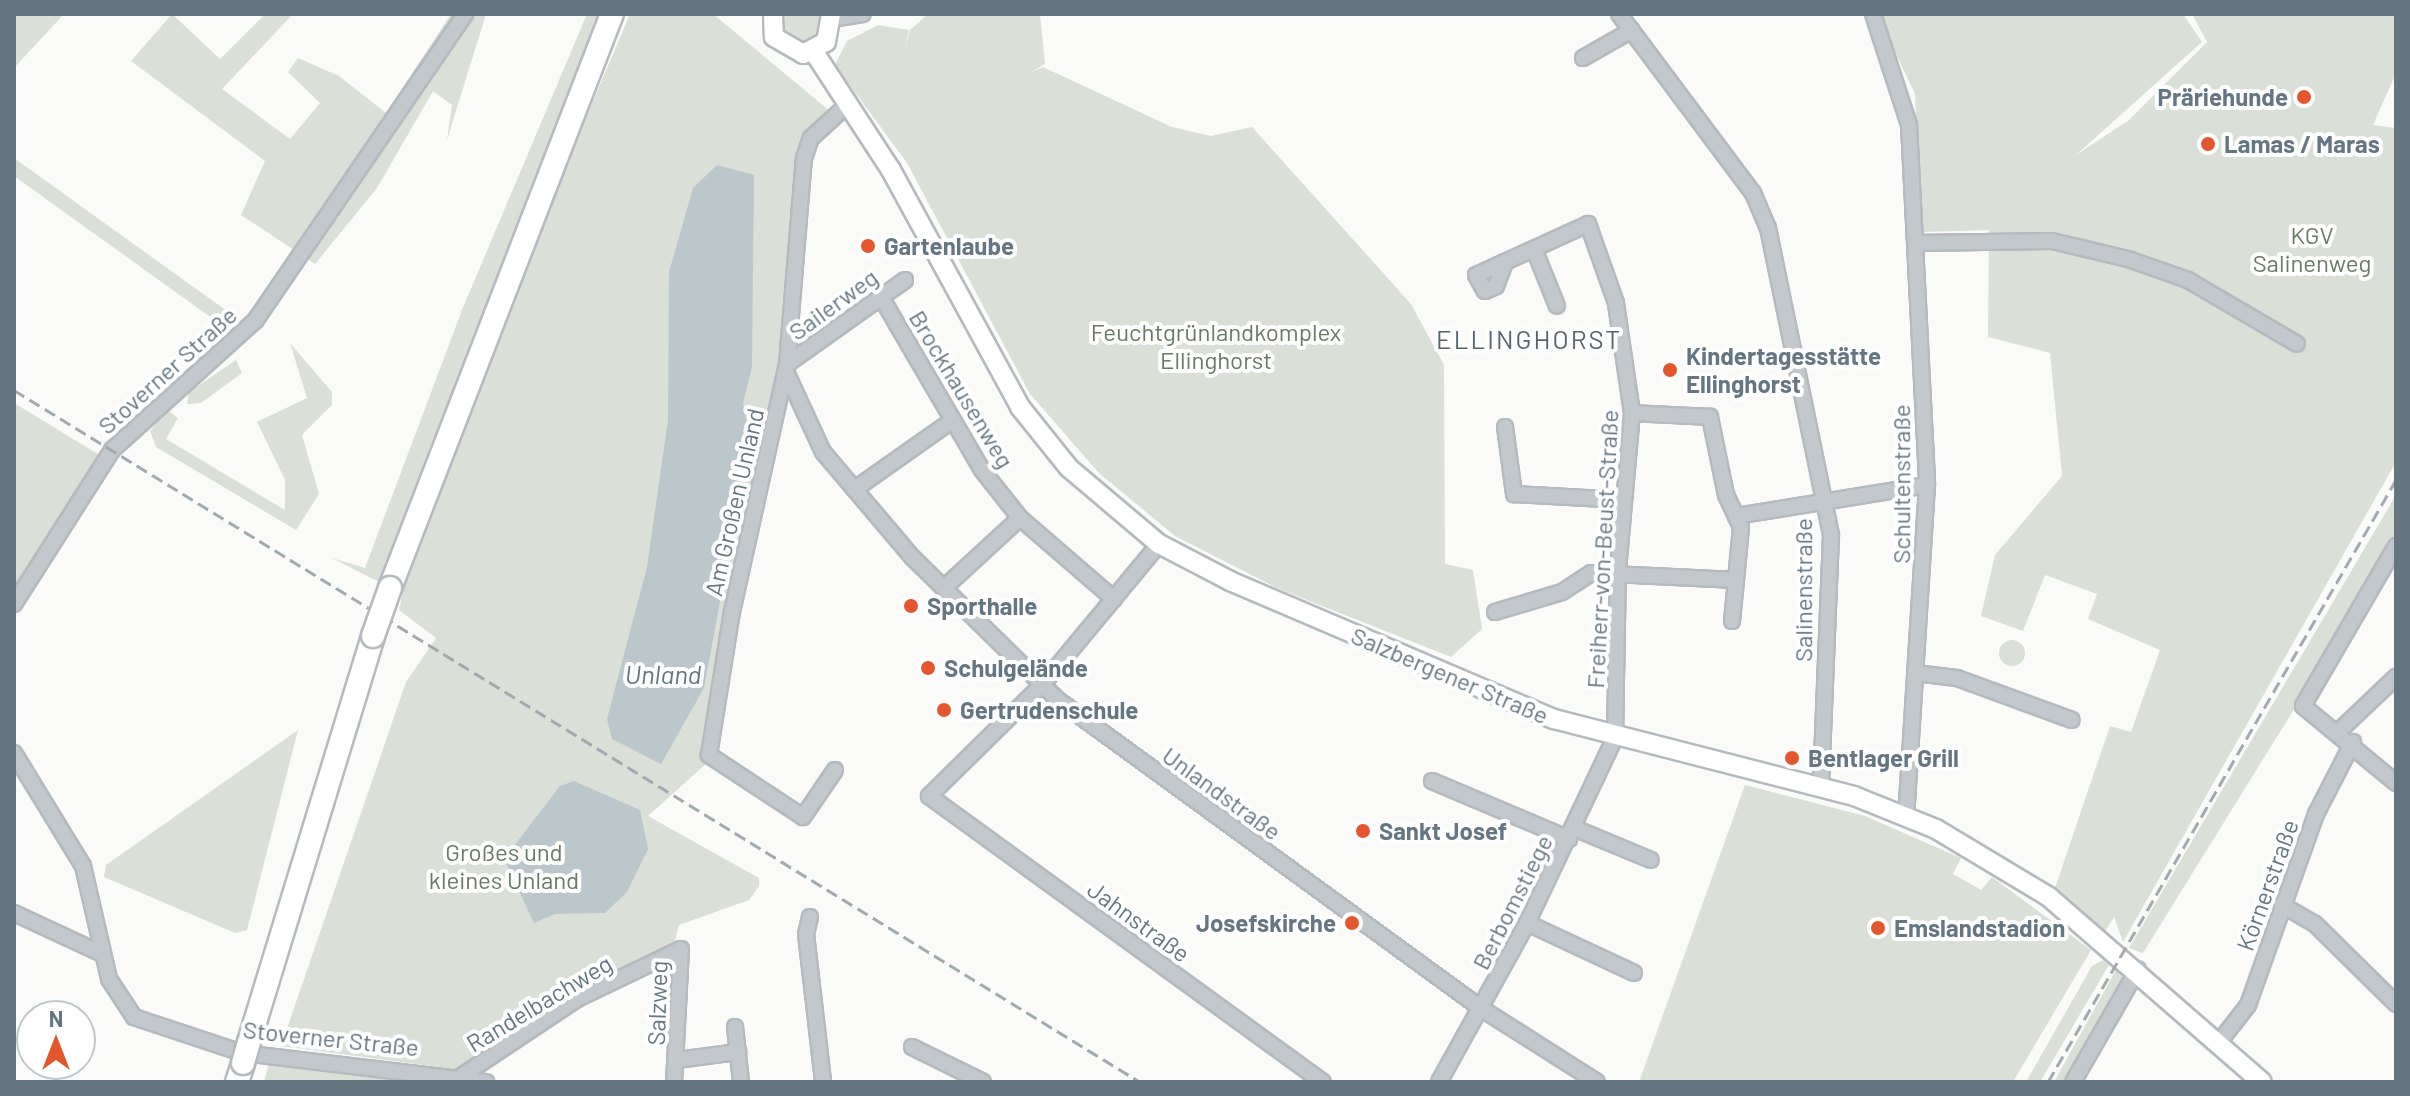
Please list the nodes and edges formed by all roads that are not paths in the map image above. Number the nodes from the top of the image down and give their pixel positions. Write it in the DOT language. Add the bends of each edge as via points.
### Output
graph roads {
  1 [pos="465,14"];
  2 [pos="612,14"];
  3 [pos="771,14"];
  4 [pos="863,14"];
  5 [pos="1619,14"];
  6 [pos="1873,14"];
  7 [pos="831,16"];
  8 [pos="1632,30"];
  9 [pos="814,52"];
  10 [pos="1583,58"];
  11 [pos="846,106"];
  12 [pos="1915,243"];
  13 [pos="1534,249"];
  14 [pos="1505,262"];
  15 [pos="905,280"];
  16 [pos="881,297"];
  17 [pos="1557,306"];
  18 [pos="2297,344"];
  19 [pos="787,368"];
  20 [pos="1632,413"];
  21 [pos="950,422"];
  22 [pos="1505,427"];
  23 [pos="1927,485"];
  24 [pos="855,489"];
  25 [pos="1623,500"];
  26 [pos="1825,501"];
  27 [pos="1736,516"];
  28 [pos="1020,518"];
  29 [pos="1159,544"];
  30 [pos="2396,546"];
  31 [pos="1618,570"];
  32 [pos="1736,580"];
  33 [pos="945,587"];
  34 [pos="1114,599"];
  35 [pos="14,604"];
  36 [pos="1495,612"];
  37 [pos="1732,621"];
  38 [pos="1915,673"];
  39 [pos="2396,677"];
  40 [pos="1041,686"];
  41 [pos="2072,720"];
  42 [pos="2339,731"];
  43 [pos="1615,738"];
  44 [pos="2353,742"];
  45 [pos="14,753"];
  46 [pos="835,770"];
  47 [pos="1432,781"];
  48 [pos="2396,783"];
  49 [pos="1821,787"];
  50 [pos="1906,815"];
  51 [pos="1571,834"];
  52 [pos="1651,860"];
  53 [pos="2282,905"];
  54 [pos="14,913"];
  55 [pos="810,917"];
  56 [pos="1527,923"];
  57 [pos="681,949"];
  58 [pos="100,953"];
  59 [pos="2138,969"];
  60 [pos="1634,973"];
  61 [pos="2396,1004"];
  62 [pos="1482,1009"];
  63 [pos="735,1027"];
  64 [pos="2220,1041"];
  65 [pos="912,1047"];
  66 [pos="738,1052"];
  67 [pos="677,1060"];
  68 [pos="243,1063"];
  69 [pos="463,1075"];
  70 [pos="486,1082"];
  71 [pos="674,1082"];
  72 [pos="741,1082"];
  73 [pos="823,1082"];
  74 [pos="983,1082"];
  75 [pos="1323,1082"];
  76 [pos="1439,1082"];
  77 [pos="1597,1082"];
  78 [pos="2073,1082"];
  79 [pos="2262,1082"];
  1 -- 35 [label="street, Stoverner Straße" via="255,321 112,450"];
  2 -- 68 [label="highway, bridge" via="373,636"];
  3 -- 9 [label="main road" via="781,47"];
  4 -- 7 [label="street"];
  5 -- 8 [label="street, Salinenstraße"];
  6 -- 12 [label="street, Schultenstraße" via="1904,97"];
  7 -- 9 [label="main road" via="830,35"];
  8 -- 10 [label="street"];
  8 -- 26 [label="street, Salinenstraße" via="1753,193 1768,228"];
  9 -- 11 [label="main road, Salzbergener Straße"];
  11 -- 19 [label="street, Am Großen Unland" via="811,138 804,158"];
  11 -- 29 [label="main road, Salzbergener Straße" via="891,170 1020,407 1069,468"];
  12 -- 18 [label="street" via="2052,241 2128,259 2188,280"];
  12 -- 23 [label="street, Schultenstraße"];
  13 -- 14 [label="street"];
  13 -- 17 [label="street"];
  13 -- 20 [label="street, Freiherr-von-Beust-Straße" via="1588,224 1616,303"];
  15 -- 16 [label="street, Sailerweg"];
  16 -- 19 [label="street, Sailerweg"];
  16 -- 21 [label="street, Brockhausenweg"];
  19 -- 24 [label="street, Unlandstraße" via="823,452"];
  19 -- 46 [label="street, Am Großen Unland" via="732,612 709,755 803,817"];
  20 -- 25 [label="street, Freiherr-von-Beust-Straße"];
  20 -- 27 [label="street" via="1710,417"];
  21 -- 24 [label="street"];
  21 -- 28 [label="street, Brockhausenweg"];
  22 -- 25 [label="street" via="1514,494"];
  23 -- 26 [label="street"];
  23 -- 38 [label="street, Schultenstraße"];
  24 -- 33 [label="street, Unlandstraße"];
  25 -- 31 [label="street, Freiherr-von-Beust-Straße"];
  26 -- 27 [label="street"];
  26 -- 49 [label="street, Salinenstraße" via="1831,535"];
  27 -- 32 [label="street"];
  28 -- 33 [label="street"];
  28 -- 34 [label="street, Brockhausenweg"];
  29 -- 34 [label="street"];
  29 -- 43 [label="main road, Salzbergener Straße" via="1471,686"];
  30 -- 42 [label="street" via="2303,706"];
  31 -- 32 [label="street"];
  31 -- 36 [label="street" via="1591,573 1562,592"];
  31 -- 43 [label="street, Freiherr-von-Beust-Straße"];
  32 -- 37 [label="street"];
  33 -- 40 [label="street, Unlandstraße"];
  34 -- 40 [label="street"];
  38 -- 41 [label="street" via="1957,678"];
  38 -- 50 [label="street, Schultenstraße"];
  39 -- 42 [label="street"];
  40 -- 62 [label="street, Unlandstraße"];
  40 -- 75 [label="street, Jahnstraße" via="929,796"];
  42 -- 44 [label="street"];
  43 -- 49 [label="main road, Salzbergener Straße"];
  43 -- 51 [label="street, Berbomstiege"];
  44 -- 48 [label="street"];
  44 -- 53 [label="street, Körnerstraße"];
  45 -- 58 [label="street, Stoverner Straße" via="83,866"];
  47 -- 51 [label="street"];
  49 -- 50 [label="main road, Salzbergener Straße"];
  50 -- 59 [label="main road, Salzbergener Straße" via="2013,871"];
  51 -- 52 [label="street"];
  51 -- 56 [label="street, Berbomstiege"];
  53 -- 61 [label="street" via="2315,924"];
  53 -- 64 [label="street, Körnerstraße" via="2248,1005"];
  54 -- 58 [label="street"];
  55 -- 73 [label="street" via="806,934"];
  56 -- 60 [label="street"];
  56 -- 62 [label="street, Berbomstiege"];
  57 -- 67 [label="street, Salzweg"];
  57 -- 69 [label="street, Randelbachweg" via="577,999"];
  58 -- 69 [label="street, Stoverner Straße" via="117,999 156,1027 242,1053"];
  59 -- 64 [label="main road, Salzbergener Straße"];
  59 -- 78 [label="street"];
  62 -- 76 [label="street, Berbomstiege"];
  62 -- 77 [label="street, Unlandstraße"];
  63 -- 66 [label="street"];
  64 -- 79 [label="main road, Salzbergener Straße"];
  65 -- 74 [label="street"];
  66 -- 67 [label="street, Salzweg"];
  66 -- 72 [label="street"];
  67 -- 71 [label="street, Salzweg"];
  69 -- 70 [label="street, Stoverner Straße"];
}
